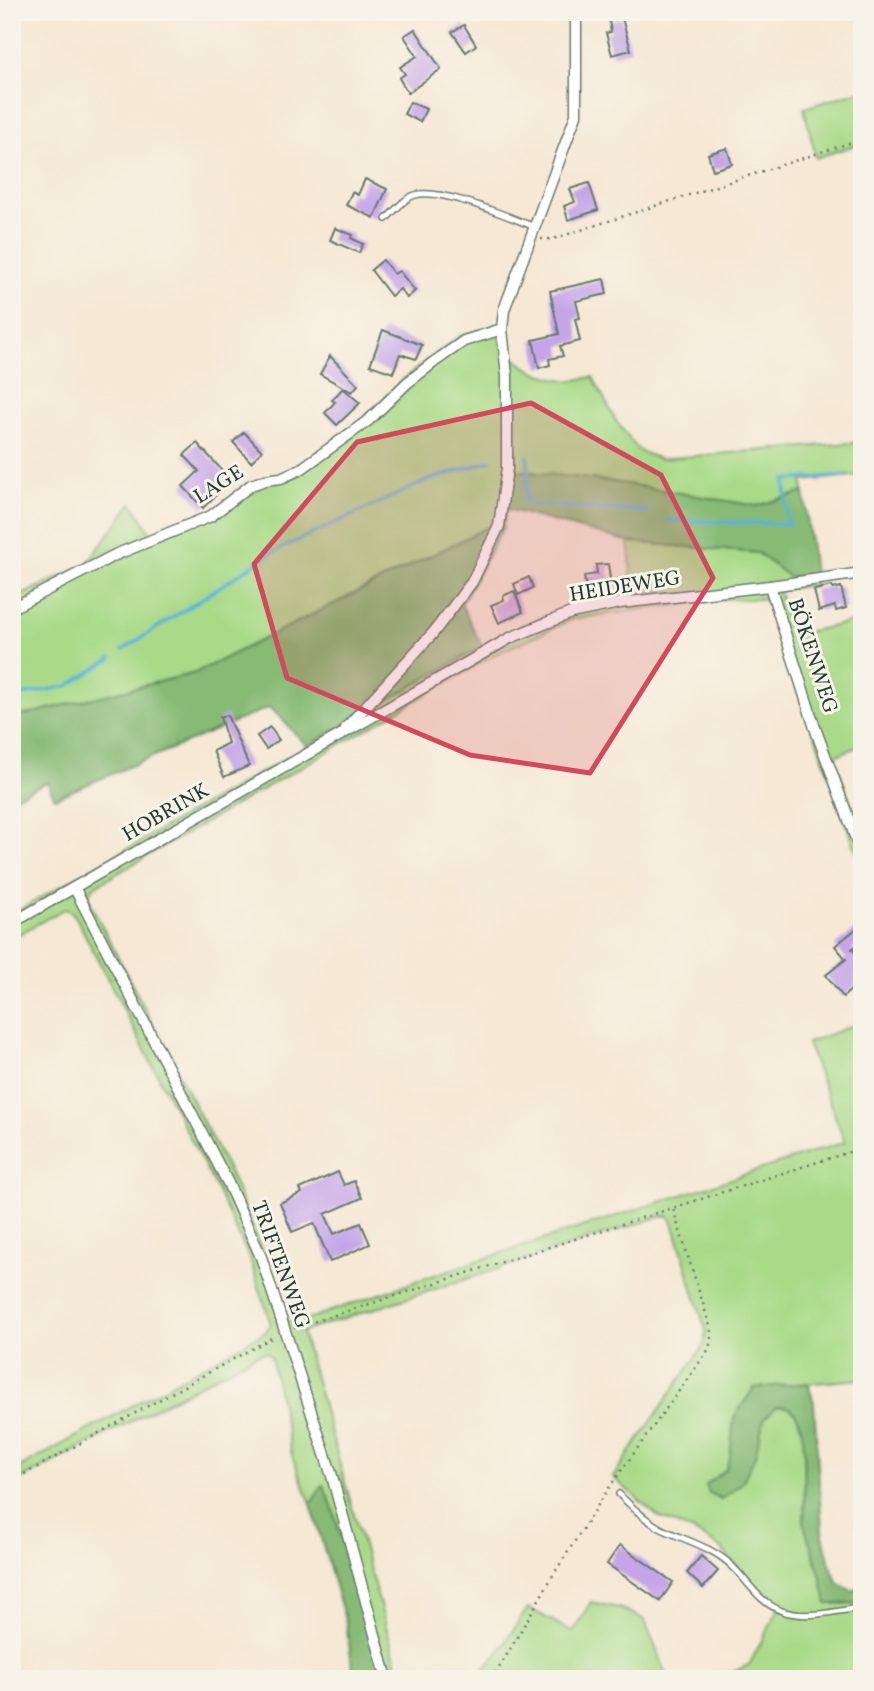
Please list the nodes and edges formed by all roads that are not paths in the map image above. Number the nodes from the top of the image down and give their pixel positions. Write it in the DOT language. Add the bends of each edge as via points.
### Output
graph roads {
  1 [pos="607,12"];
  2 [pos="576,15"];
  3 [pos="386,219"];
  4 [pos="535,227"];
  5 [pos="502,329"];
  6 [pos="862,573"];
  7 [pos="770,586"];
  8 [pos="12,608"];
  9 [pos="339,735"];
  10 [pos="862,855"];
  11 [pos="75,889"];
  12 [pos="12,923"];
  13 [pos="619,1494"];
  14 [pos="862,1608"];
  15 [pos="387,1679"];
  1 -- 2 [label="lane"];
  2 -- 4 [label="street" via="576,115"];
  3 -- 4 [label="lane" via="412,195 427,192"];
  4 -- 5 [label="street"];
  5 -- 8 [label="street, LAGE" via="464,341 407,383 369,420 301,468 251,485 211,516 115,555"];
  5 -- 9 [label="street" via="507,468 499,526 472,583 433,633"];
  6 -- 7 [label="street, HEIDEWEG"];
  7 -- 9 [label="street, HEIDEWEG" via="571,612 509,638"];
  7 -- 10 [label="street, BÖKENWEG"];
  9 -- 11 [label="street, HOBRINK"];
  11 -- 12 [label="street, HOBRINK"];
  11 -- 15 [label="street, TRIFTENWEG" via="228,1183 261,1257 332,1476"];
  13 -- 14 [label="lane" via="658,1527 717,1554 767,1604 784,1612 812,1615"];
}
